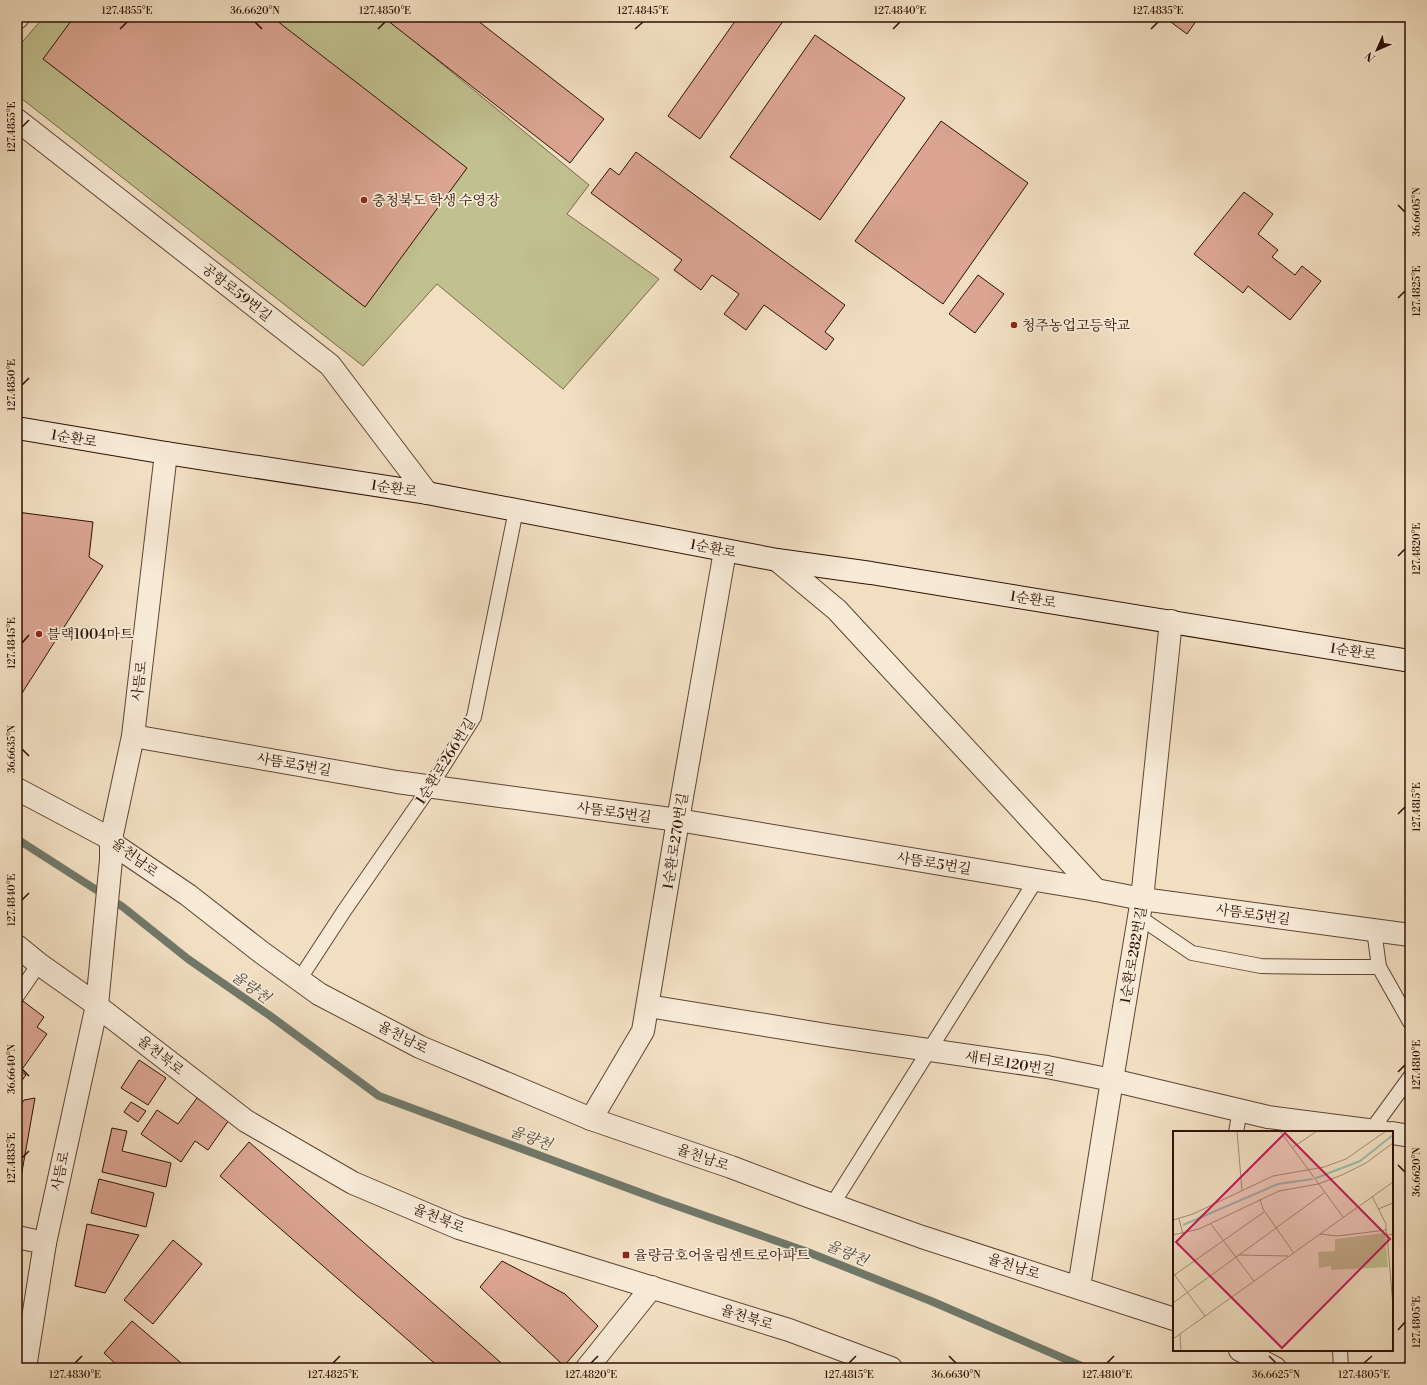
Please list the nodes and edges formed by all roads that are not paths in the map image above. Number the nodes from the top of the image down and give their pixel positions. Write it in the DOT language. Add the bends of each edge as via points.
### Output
graph roads {
  1 [pos="17,120"];
  2 [pos="17,428"];
  3 [pos="166,453"];
  4 [pos="427,493"];
  5 [pos="516,510"];
  6 [pos="725,550"];
  7 [pos="777,560"];
  8 [pos="1171,621"];
  9 [pos="1410,661"];
  10 [pos="133,736"];
  11 [pos="430,786"];
  12 [pos="17,789"];
  13 [pos="678,820"];
  14 [pos="111,849"];
  15 [pos="1036,880"];
  16 [pos="1096,890"];
  17 [pos="1141,908"];
  18 [pos="1374,930"];
  19 [pos="1410,935"];
  20 [pos="17,946"];
  21 [pos="39,964"];
  22 [pos="1379,967"];
  23 [pos="299,980"];
  24 [pos="17,996"];
  25 [pos="97,1005"];
  26 [pos="648,1006"];
  27 [pos="1410,1022"];
  28 [pos="929,1050"];
  29 [pos="1410,1077"];
  30 [pos="1112,1080"];
  31 [pos="1240,1111"];
  32 [pos="591,1119"];
  33 [pos="1236,1131"];
  34 [pos="1374,1131"];
  35 [pos="1393,1134"];
  36 [pos="1410,1136"];
  37 [pos="832,1204"];
  38 [pos="17,1237"];
  39 [pos="44,1243"];
  40 [pos="652,1287"];
  41 [pos="1079,1287"];
  42 [pos="1173,1319"];
  43 [pos="1242,1351"];
  44 [pos="1340,1351"];
  45 [pos="25,1368"];
  46 [pos="587,1368"];
  47 [pos="891,1368"];
  48 [pos="1275,1368"];
  49 [pos="1341,1368"];
  1 -- 4 [label="street, 공항로59번길" via="330,365"];
  2 -- 3 [label="street, 1순환로"];
  3 -- 4 [label="street, 1순환로"];
  3 -- 10 [label="street, 사뜸로"];
  4 -- 5 [label="street, 1순환로"];
  5 -- 6 [label="street, 1순환로"];
  5 -- 11 [label="lane, 1순환로266번길" via="474,717"];
  6 -- 7 [label="street, 1순환로"];
  6 -- 13 [label="street, 1순환로270번길"];
  7 -- 8 [label="street, 1순환로"];
  7 -- 16 [label="street" via="837,610"];
  8 -- 9 [label="street, 1순환로"];
  8 -- 17 [label="street, 1순환로282번길"];
  10 -- 11 [label="street, 사뜸로5번길"];
  10 -- 14 [label="street, 사뜸로"];
  11 -- 13 [label="street, 사뜸로5번길"];
  11 -- 23 [label="lane, 1순환로266번길"];
  12 -- 14 [label="street, 율천남로"];
  13 -- 15 [label="street, 사뜸로5번길"];
  13 -- 26 [label="street, 1순환로270번길"];
  14 -- 23 [label="street, 율천남로" via="116,846 188,895"];
  14 -- 25 [label="street, 사뜸로"];
  15 -- 16 [label="street, 사뜸로5번길"];
  15 -- 28 [label="lane"];
  16 -- 17 [label="street, 사뜸로5번길"];
  17 -- 18 [label="street, 사뜸로5번길"];
  17 -- 22 [label="lane, 사뜸로5번길" via="1192,953 1261,966"];
  17 -- 30 [label="street, 1순환로282번길"];
  18 -- 19 [label="street, 사뜸로5번길"];
  18 -- 22 [label="lane"];
  20 -- 21 [label="street, 율천북로"];
  21 -- 24 [label="lane"];
  21 -- 25 [label="street, 율천북로"];
  22 -- 27 [label="lane"];
  23 -- 32 [label="street, 율천남로" via="319,994 420,1047"];
  25 -- 39 [label="street, 사뜸로"];
  25 -- 40 [label="street, 율천북로" via="246,1121 353,1183 459,1228"];
  26 -- 28 [label="street, 새터로120번길"];
  26 -- 32 [label="street, 1순환로270번길" via="643,1031"];
  28 -- 30 [label="street, 새터로120번길" via="1047,1067"];
  28 -- 37 [label="lane"];
  29 -- 34 [label="lane"];
  30 -- 31 [label="street, 새터로120번길"];
  30 -- 41 [label="street, 1순환로282번길"];
  31 -- 33 [label="lane"];
  31 -- 34 [label="street, 새터로120번길"];
  32 -- 37 [label="street, 율천남로"];
  35 -- 36 [label="street"];
  37 -- 41 [label="street, 율천남로" via="922,1237"];
  38 -- 39 [label="street"];
  39 -- 45 [label="street, 사뜸로"];
  40 -- 46 [label="street"];
  40 -- 47 [label="street, 율천북로" via="789,1330"];
  41 -- 42 [label="street, 율천남로"];
  43 -- 48 [label="street"];
  44 -- 49 [label="lane"];
}
